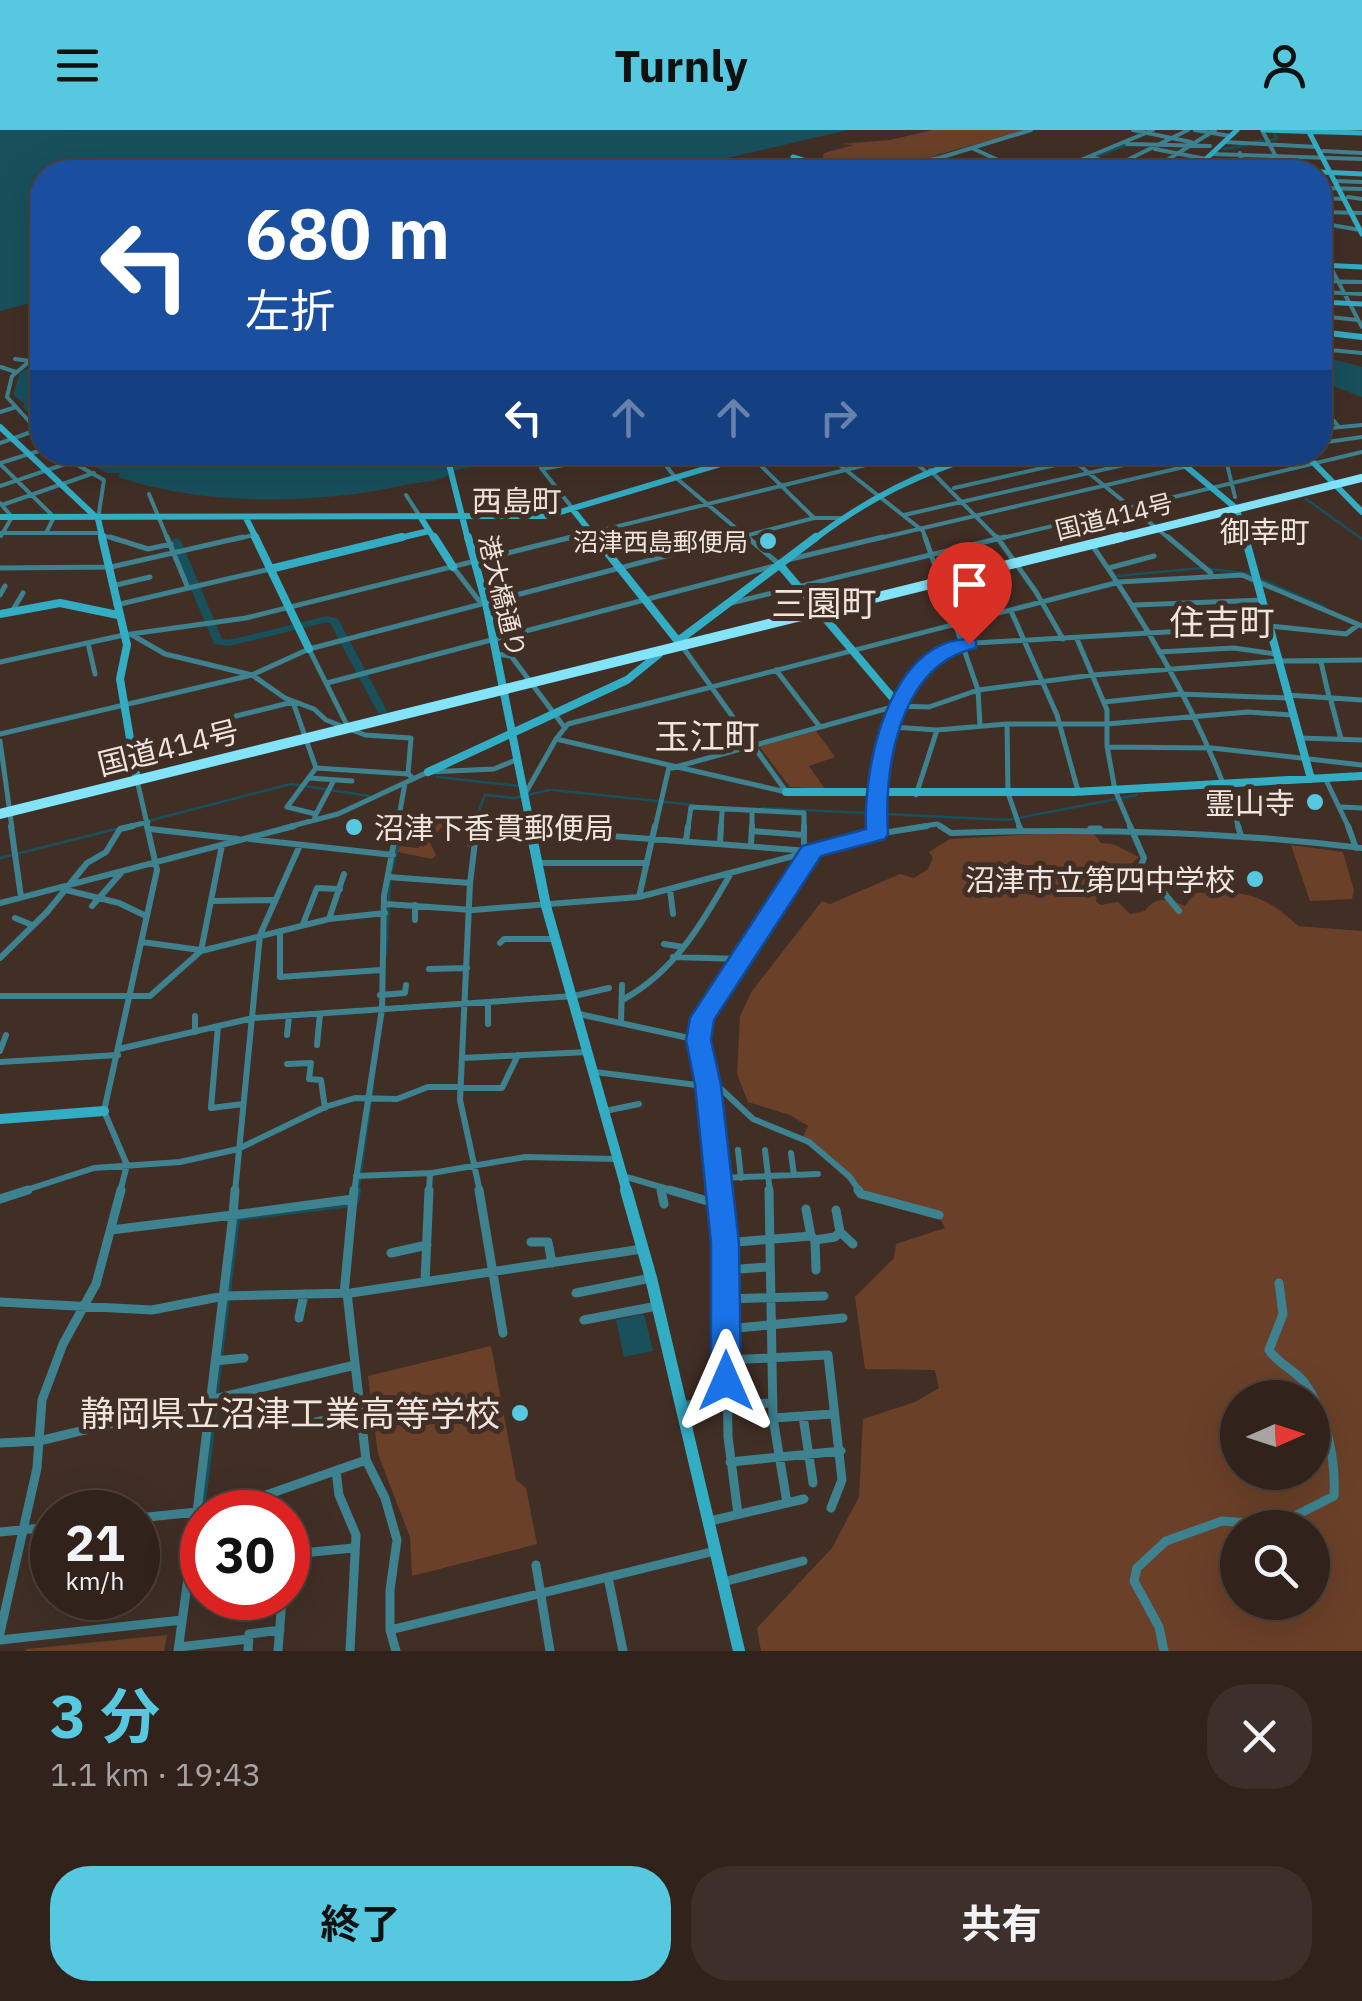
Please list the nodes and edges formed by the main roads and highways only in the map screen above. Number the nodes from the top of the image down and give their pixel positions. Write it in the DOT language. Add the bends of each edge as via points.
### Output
graph roads {
  1 [pos="1362,478"];
  2 [pos="5,812"];
  1 -- 2 [label="highway, 国道414号"];
}
